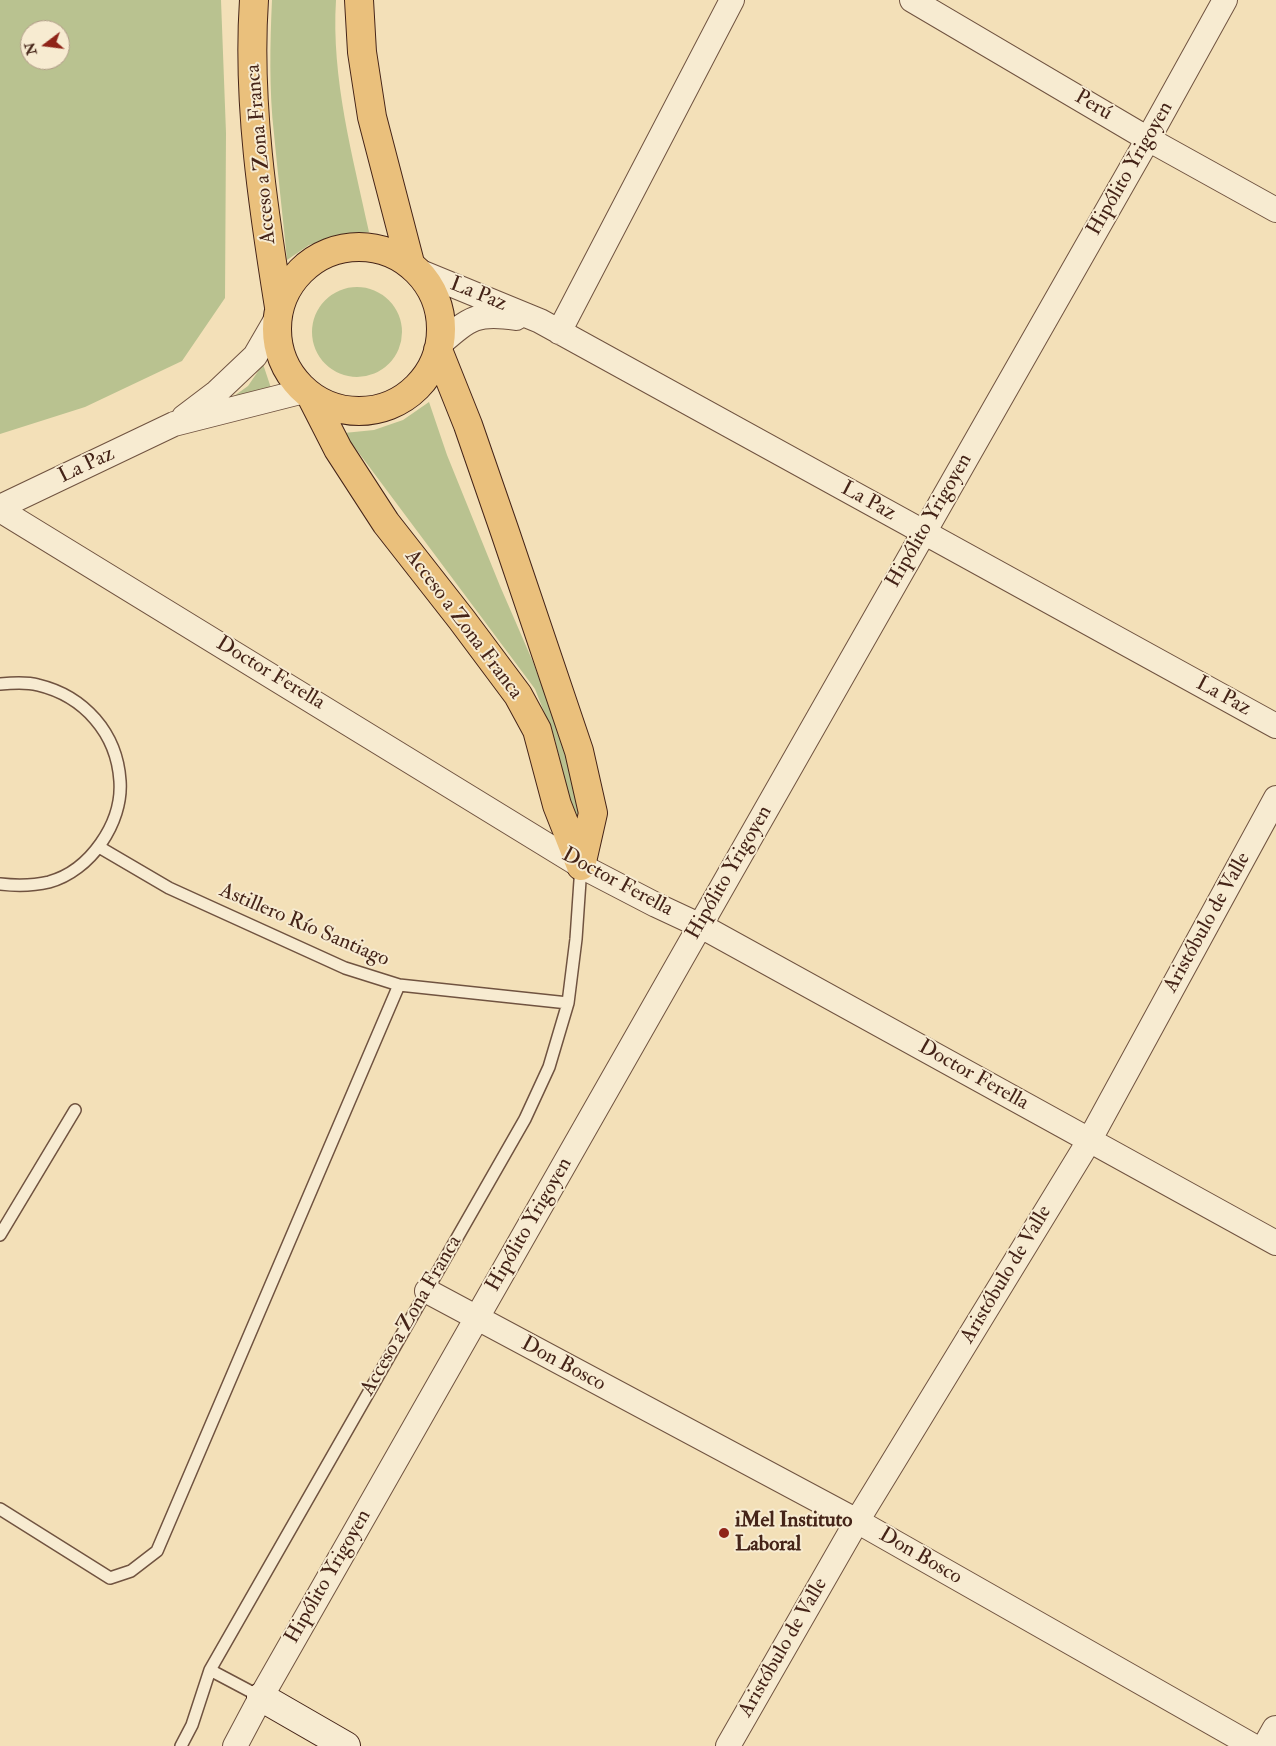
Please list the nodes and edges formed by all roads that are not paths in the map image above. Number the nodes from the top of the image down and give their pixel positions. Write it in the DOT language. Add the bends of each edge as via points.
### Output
graph roads {
  1 [pos="254,0"];
  2 [pos="359,0"];
  3 [pos="732,0"];
  4 [pos="912,0"];
  5 [pos="1225,0"];
  6 [pos="1148,139"];
  7 [pos="1276,210"];
  8 [pos="413,267"];
  9 [pos="278,313"];
  10 [pos="550,326"];
  11 [pos="440,347"];
  12 [pos="308,395"];
  13 [pos="174,424"];
  14 [pos="0,508"];
  15 [pos="923,532"];
  16 [pos="0,684"];
  17 [pos="1276,726"];
  18 [pos="1276,798"];
  19 [pos="99,847"];
  20 [pos="581,866"];
  21 [pos="0,884"];
  22 [pos="701,926"];
  23 [pos="399,985"];
  24 [pos="568,1003"];
  25 [pos="75,1110"];
  26 [pos="1089,1141"];
  27 [pos="0,1234"];
  28 [pos="1276,1243"];
  29 [pos="426,1291"];
  30 [pos="477,1319"];
  31 [pos="0,1509"];
  32 [pos="857,1522"];
  33 [pos="210,1670"];
  34 [pos="261,1697"];
  35 [pos="1276,1730"];
  36 [pos="182,1746"];
  37 [pos="235,1746"];
  38 [pos="346,1746"];
  39 [pos="728,1746"];
  40 [pos="1253,1746"];
  41 [pos="1267,1746"];
  1 -- 9 [label="main road, Acceso a Zona Franca" via="253,56 261,179"];
  2 -- 8 [label="main road" via="362,52 372,117"];
  3 -- 10 [label="street"];
  4 -- 6 [label="street, Perú"];
  5 -- 6 [label="street, Hipólito Yrigoyen"];
  6 -- 7 [label="street, Perú"];
  6 -- 15 [label="street, Hipólito Yrigoyen"];
  8 -- 9 [label="main road" via="386,250 359,246 332,250 308,262 290,282"];
  8 -- 10 [label="street, La Paz"];
  8 -- 11 [label="main road" via="432,291 439,308"];
  9 -- 12 [label="main road" via="276,333 281,358 294,381"];
  9 -- 13 [label="street, La Paz" via="255,356 236,376"];
  10 -- 11 [label="street, La Paz" via="495,315 473,318"];
  10 -- 15 [label="street, La Paz"];
  11 -- 12 [label="main road" via="431,369 414,391 392,406 365,412 337,409"];
  11 -- 20 [label="main road, Acceso a Zona Franca" via="579,751 593,813"];
  12 -- 13 [label="street, La Paz"];
  12 -- 20 [label="main road, Acceso a Zona Franca" via="386,523 518,694 536,730 557,805"];
  13 -- 14 [label="street, La Paz"];
  14 -- 20 [label="street, Doctor Ferella"];
  15 -- 17 [label="street, La Paz"];
  15 -- 22 [label="street, Hipólito Yrigoyen"];
  16 -- 19 [label="lane" via="36,684 69,696 95,718 114,748 120,782 116,816"];
  18 -- 26 [label="street, Aristóbulo de Valle"];
  19 -- 21 [label="lane" via="77,868 50,882 20,887"];
  19 -- 23 [label="lane, Astillero Río Santiago" via="169,888 345,968"];
  20 -- 22 [label="street, Doctor Ferella"];
  20 -- 24 [label="lane, Acceso a Zona Franca"];
  22 -- 26 [label="street, Doctor Ferella"];
  22 -- 30 [label="street, Hipólito Yrigoyen"];
  23 -- 24 [label="lane, Astillero Río Santiago"];
  23 -- 31 [label="lane" via="157,1551 131,1571 110,1578"];
  24 -- 29 [label="lane, Acceso a Zona Franca" via="549,1067 525,1119"];
  25 -- 27 [label="lane"];
  26 -- 28 [label="street, Doctor Ferella"];
  26 -- 32 [label="street, Aristóbulo de Valle"];
  29 -- 30 [label="street, Don Bosco"];
  29 -- 33 [label="lane, Acceso a Zona Franca"];
  30 -- 32 [label="street, Don Bosco"];
  30 -- 34 [label="street, Hipólito Yrigoyen"];
  32 -- 39 [label="street, Aristóbulo de Valle"];
  32 -- 40 [label="street, Don Bosco"];
  33 -- 34 [label="lane"];
  33 -- 36 [label="lane, Acceso a Zona Franca"];
  34 -- 37 [label="street, Hipólito Yrigoyen"];
  34 -- 38 [label="main road"];
  35 -- 41 [label="main road"];
}
